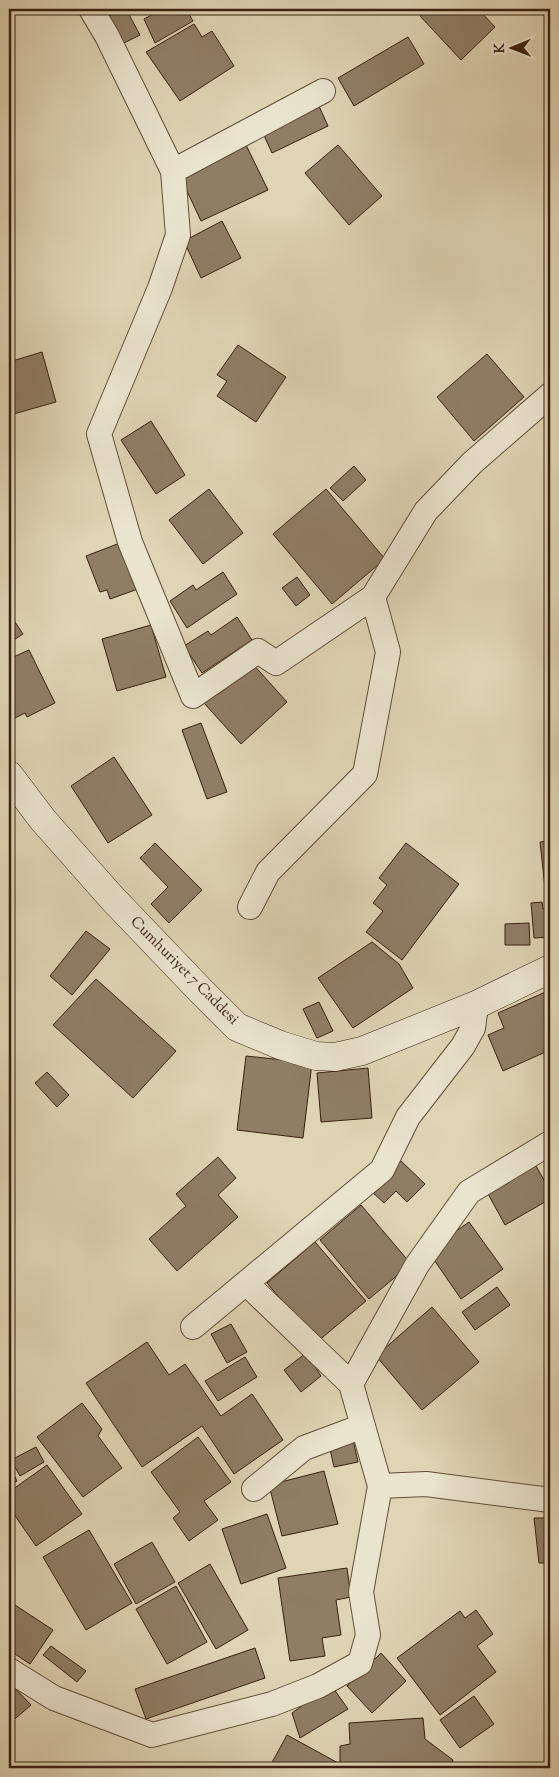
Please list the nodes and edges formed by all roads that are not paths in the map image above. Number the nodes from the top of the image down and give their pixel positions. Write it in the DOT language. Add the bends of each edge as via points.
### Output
graph roads {
  1 [pos="91,9"];
  2 [pos="323,92"];
  3 [pos="173,171"];
  4 [pos="550,394"];
  5 [pos="372,597"];
  6 [pos="9,775"];
  7 [pos="250,907"];
  8 [pos="550,969"];
  9 [pos="476,1005"];
  10 [pos="550,1143"];
  11 [pos="246,1283"];
  12 [pos="193,1327"];
  13 [pos="351,1384"];
  14 [pos="363,1426"];
  15 [pos="380,1486"];
  16 [pos="254,1490"];
  17 [pos="550,1500"];
  18 [pos="9,1670"];
  1 -- 3 [label="street"];
  2 -- 3 [label="street"];
  3 -- 5 [label="street" via="178,235 160,288 99,434 130,542 193,696 258,651 276,663"];
  4 -- 5 [label="street" via="472,463 426,511"];
  5 -- 7 [label="street" via="388,652 365,774 268,872"];
  6 -- 9 [label="main road, Cumhuriyet 7 Caddesi" via="43,820 112,898 238,1026 289,1048 316,1056 335,1057 362,1051"];
  8 -- 9 [label="main road, Cumhuriyet 7 Caddesi"];
  9 -- 11 [label="street" via="473,1028 464,1046 408,1117 382,1170"];
  10 -- 13 [label="street" via="469,1192 417,1265"];
  11 -- 12 [label="street"];
  11 -- 13 [label="street"];
  13 -- 14 [label="street"];
  14 -- 15 [label="street"];
  14 -- 16 [label="street" via="304,1448"];
  15 -- 17 [label="street" via="426,1484"];
  15 -- 18 [label="street" via="361,1592 368,1635 360,1663 318,1686 272,1704 152,1735 54,1698"];
}
